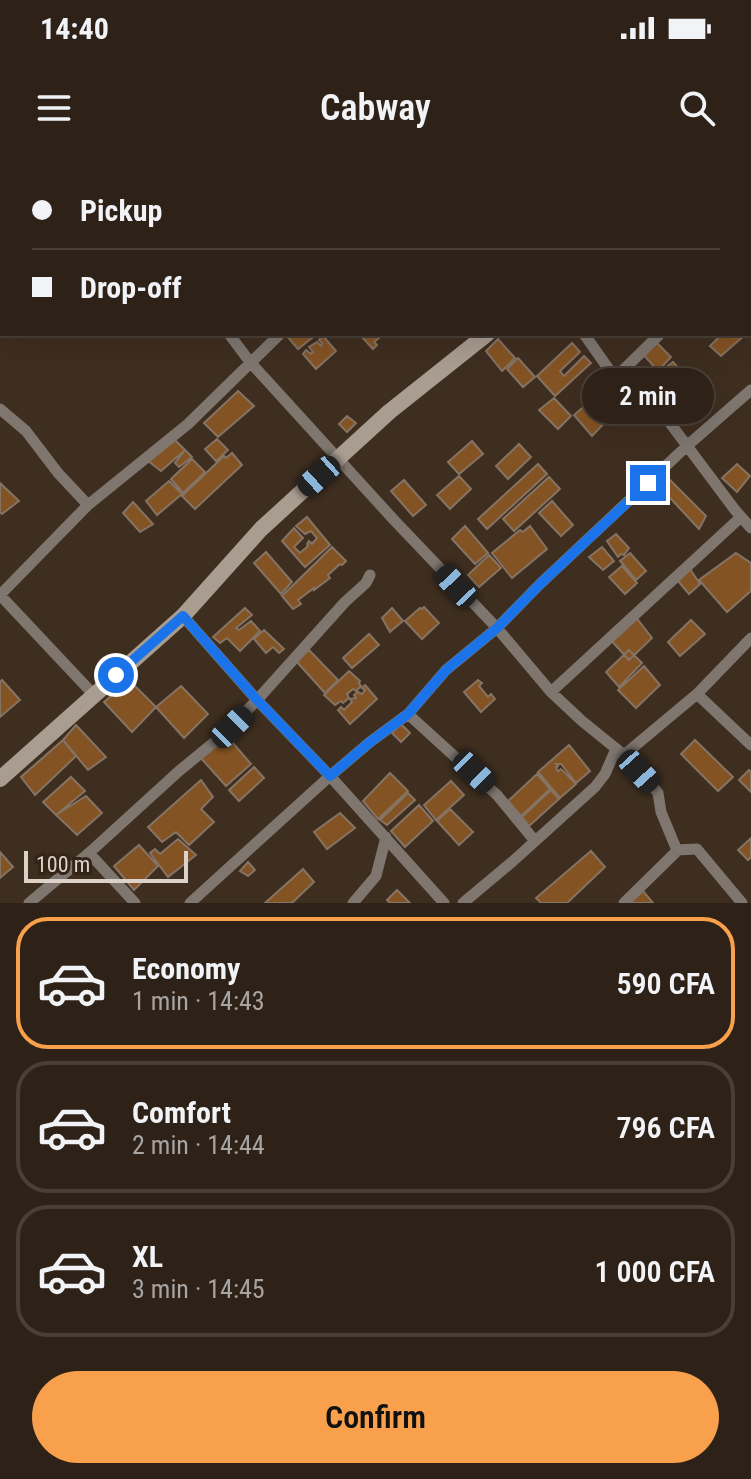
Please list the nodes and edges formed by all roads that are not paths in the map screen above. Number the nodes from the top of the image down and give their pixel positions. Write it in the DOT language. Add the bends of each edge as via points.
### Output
graph roads {
  1 [pos="230,336"];
  2 [pos="278,336"];
  3 [pos="484,336"];
  4 [pos="585,336"];
  5 [pos="658,336"];
  6 [pos="250,362"];
  7 [pos="615,378"];
  8 [pos="751,390"];
  9 [pos="0,409"];
  10 [pos="688,445"];
  11 [pos="339,459"];
  12 [pos="88,505"];
  13 [pos="741,517"];
  14 [pos="751,528"];
  15 [pos="370,575"];
  16 [pos="0,595"];
  17 [pos="183,616"];
  18 [pos="497,628"];
  19 [pos="751,638"];
  20 [pos="551,692"];
  21 [pos="697,694"];
  22 [pos="94,695"];
  23 [pos="257,700"];
  24 [pos="408,714"];
  25 [pos="751,745"];
  26 [pos="620,752"];
  27 [pos="330,776"];
  28 [pos="0,779"];
  29 [pos="386,837"];
  30 [pos="535,841"];
  31 [pos="676,850"];
  32 [pos="89,853"];
  33 [pos="29,903"];
  34 [pos="135,903"];
  35 [pos="190,903"];
  36 [pos="353,903"];
  37 [pos="444,903"];
  38 [pos="463,903"];
  39 [pos="624,903"];
  40 [pos="742,903"];
  1 -- 6 [label="street"];
  2 -- 6 [label="street"];
  3 -- 11 [label="street"];
  4 -- 7 [label="street"];
  5 -- 7 [label="street"];
  6 -- 11 [label="street"];
  6 -- 12 [label="street" via="188,424"];
  7 -- 10 [label="street" via="649,399"];
  8 -- 10 [label="street"];
  9 -- 12 [label="street" via="26,431"];
  10 -- 13 [label="street"];
  10 -- 18 [label="street"];
  11 -- 17 [label="street" via="261,529"];
  11 -- 18 [label="street"];
  12 -- 16 [label="street"];
  13 -- 14 [label="street"];
  13 -- 20 [label="street"];
  15 -- 23 [label="street"];
  16 -- 22 [label="street"];
  17 -- 22 [label="street"];
  17 -- 23 [label="street"];
  18 -- 20 [label="street"];
  18 -- 24 [label="street" via="446,670"];
  19 -- 21 [label="street"];
  20 -- 26 [label="street"];
  21 -- 25 [label="street"];
  21 -- 26 [label="street"];
  22 -- 28 [label="street"];
  23 -- 27 [label="street"];
  23 -- 32 [label="street"];
  24 -- 27 [label="street"];
  24 -- 30 [label="street" via="497,795"];
  26 -- 30 [label="street" via="595,787"];
  26 -- 31 [label="street" via="658,793"];
  27 -- 29 [label="street"];
  27 -- 35 [label="street"];
  29 -- 36 [label="street" via="376,876"];
  29 -- 37 [label="street"];
  30 -- 38 [label="street"];
  31 -- 39 [label="street"];
  31 -- 40 [label="street" via="697,849"];
  32 -- 33 [label="street"];
  32 -- 34 [label="street"];
}
